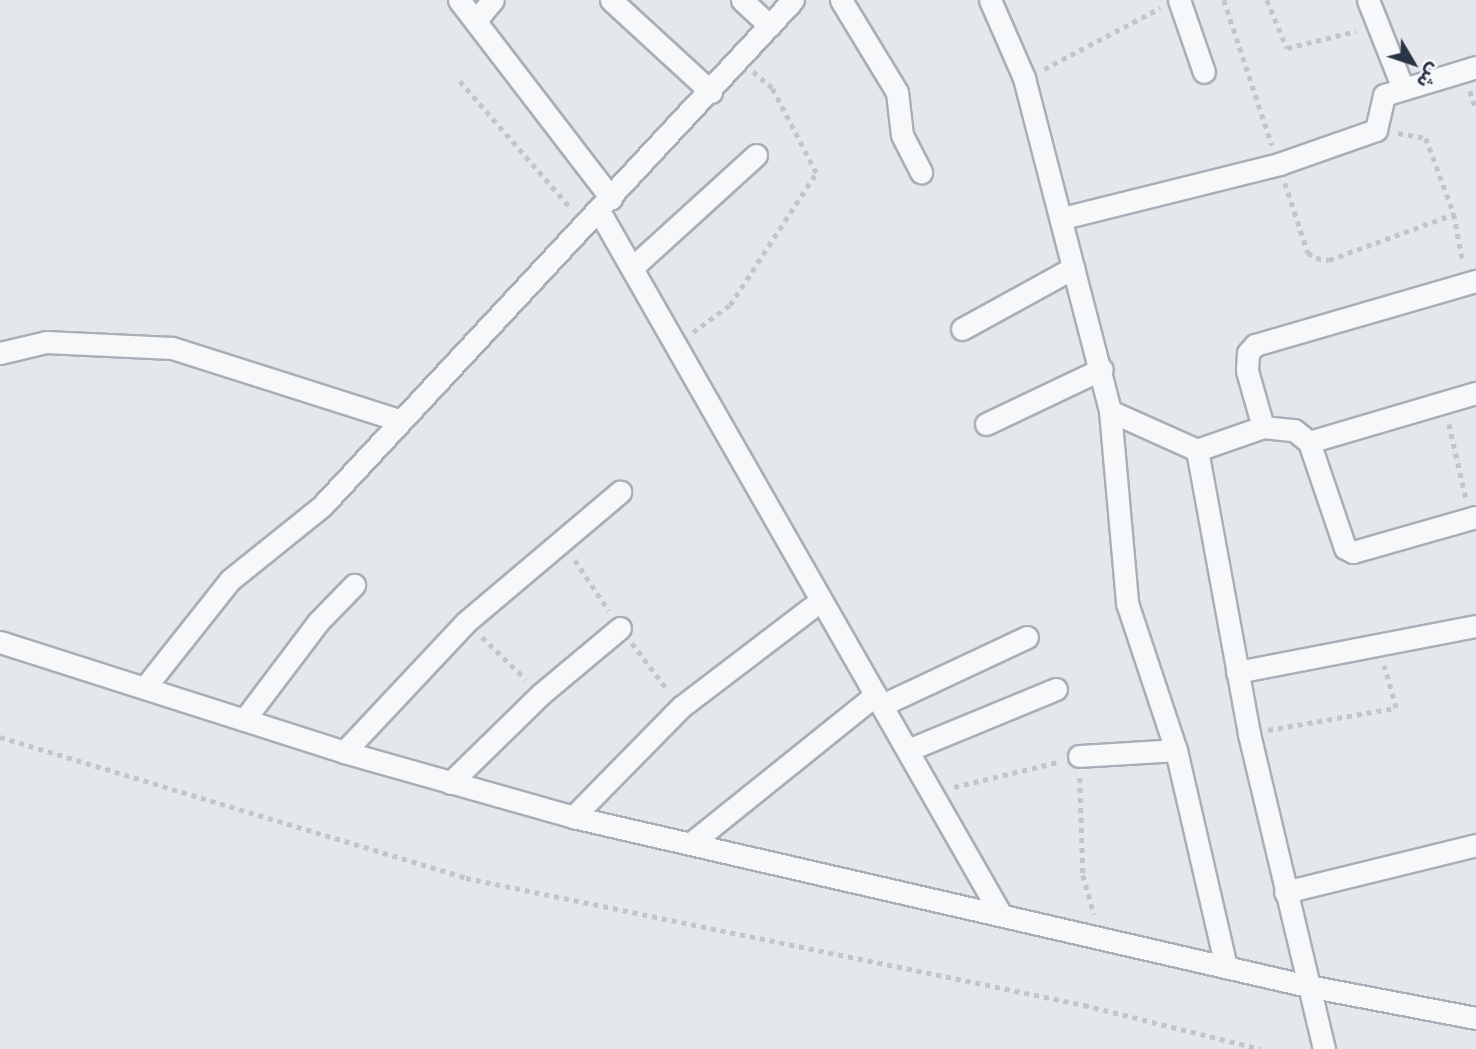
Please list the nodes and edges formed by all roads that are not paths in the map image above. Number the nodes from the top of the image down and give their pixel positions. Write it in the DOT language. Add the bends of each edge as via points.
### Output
graph roads {
  1 [pos="459,0"];
  2 [pos="494,0"];
  3 [pos="611,0"];
  4 [pos="742,0"];
  5 [pos="793,0"];
  6 [pos="841,0"];
  7 [pos="990,0"];
  8 [pos="1368,0"];
  9 [pos="1172,3"];
  10 [pos="476,20"];
  11 [pos="770,26"];
  12 [pos="1476,67"];
  13 [pos="1204,72"];
  14 [pos="1402,86"];
  15 [pos="711,92"];
  16 [pos="756,155"];
  17 [pos="921,172"];
  18 [pos="599,212"];
  19 [pos="1063,218"];
  20 [pos="634,266"];
  21 [pos="1073,268"];
  22 [pos="1471,283"];
  23 [pos="962,329"];
  24 [pos="0,353"];
  25 [pos="1102,369"];
  26 [pos="1476,393"];
  27 [pos="1110,411"];
  28 [pos="399,420"];
  29 [pos="986,424"];
  30 [pos="1263,427"];
  31 [pos="1309,442"];
  32 [pos="1197,450"];
  33 [pos="620,492"];
  34 [pos="1473,518"];
  35 [pos="354,585"];
  36 [pos="820,601"];
  37 [pos="1476,626"];
  38 [pos="621,628"];
  39 [pos="1027,637"];
  40 [pos="0,642"];
  41 [pos="1237,672"];
  42 [pos="146,686"];
  43 [pos="1056,689"];
  44 [pos="879,700"];
  45 [pos="244,720"];
  46 [pos="908,750"];
  47 [pos="1176,750"];
  48 [pos="344,752"];
  49 [pos="1079,756"];
  50 [pos="450,783"];
  51 [pos="573,817"];
  52 [pos="690,844"];
  53 [pos="1476,845"];
  54 [pos="1285,892"];
  55 [pos="1000,913"];
  56 [pos="1226,967"];
  57 [pos="1310,994"];
  58 [pos="1476,1018"];
  59 [pos="1324,1049"];
  1 -- 10 [label="street"];
  2 -- 10 [label="street"];
  3 -- 15 [label="street"];
  4 -- 11 [label="street"];
  5 -- 11 [label="street"];
  6 -- 17 [label="street" via="897,92 902,135"];
  7 -- 19 [label="street" via="1024,78"];
  8 -- 14 [label="street"];
  9 -- 13 [label="street"];
  10 -- 18 [label="street"];
  11 -- 15 [label="street"];
  12 -- 14 [label="street"];
  14 -- 19 [label="street" via="1381,99 1376,130 1279,164"];
  15 -- 18 [label="street"];
  16 -- 20 [label="street"];
  18 -- 20 [label="street"];
  18 -- 28 [label="street"];
  19 -- 21 [label="street"];
  20 -- 36 [label="street"];
  21 -- 23 [label="street"];
  21 -- 25 [label="street"];
  22 -- 30 [label="street" via="1255,345 1248,353 1247,371"];
  24 -- 28 [label="street" via="46,342 172,348"];
  25 -- 27 [label="street"];
  25 -- 29 [label="street"];
  26 -- 31 [label="street"];
  27 -- 32 [label="street"];
  27 -- 47 [label="street" via="1127,603"];
  28 -- 42 [label="street" via="323,506 230,580"];
  30 -- 31 [label="street" via="1288,427"];
  30 -- 32 [label="street"];
  31 -- 34 [label="street" via="1349,551 1359,552"];
  32 -- 41 [label="street"];
  33 -- 48 [label="street" via="466,622"];
  35 -- 45 [label="street" via="318,622"];
  36 -- 44 [label="street"];
  36 -- 51 [label="street" via="681,707"];
  37 -- 41 [label="street"];
  38 -- 50 [label="street" via="541,694"];
  39 -- 44 [label="street"];
  40 -- 42 [label="street"];
  41 -- 54 [label="street"];
  42 -- 45 [label="street"];
  43 -- 46 [label="street"];
  44 -- 46 [label="street"];
  44 -- 52 [label="street"];
  45 -- 48 [label="street"];
  46 -- 55 [label="street"];
  47 -- 49 [label="street"];
  47 -- 56 [label="street"];
  48 -- 50 [label="street"];
  50 -- 51 [label="street"];
  51 -- 52 [label="street"];
  52 -- 55 [label="street"];
  53 -- 54 [label="street"];
  54 -- 57 [label="street"];
  55 -- 56 [label="street"];
  56 -- 57 [label="street"];
  57 -- 58 [label="street"];
  57 -- 59 [label="street"];
}
